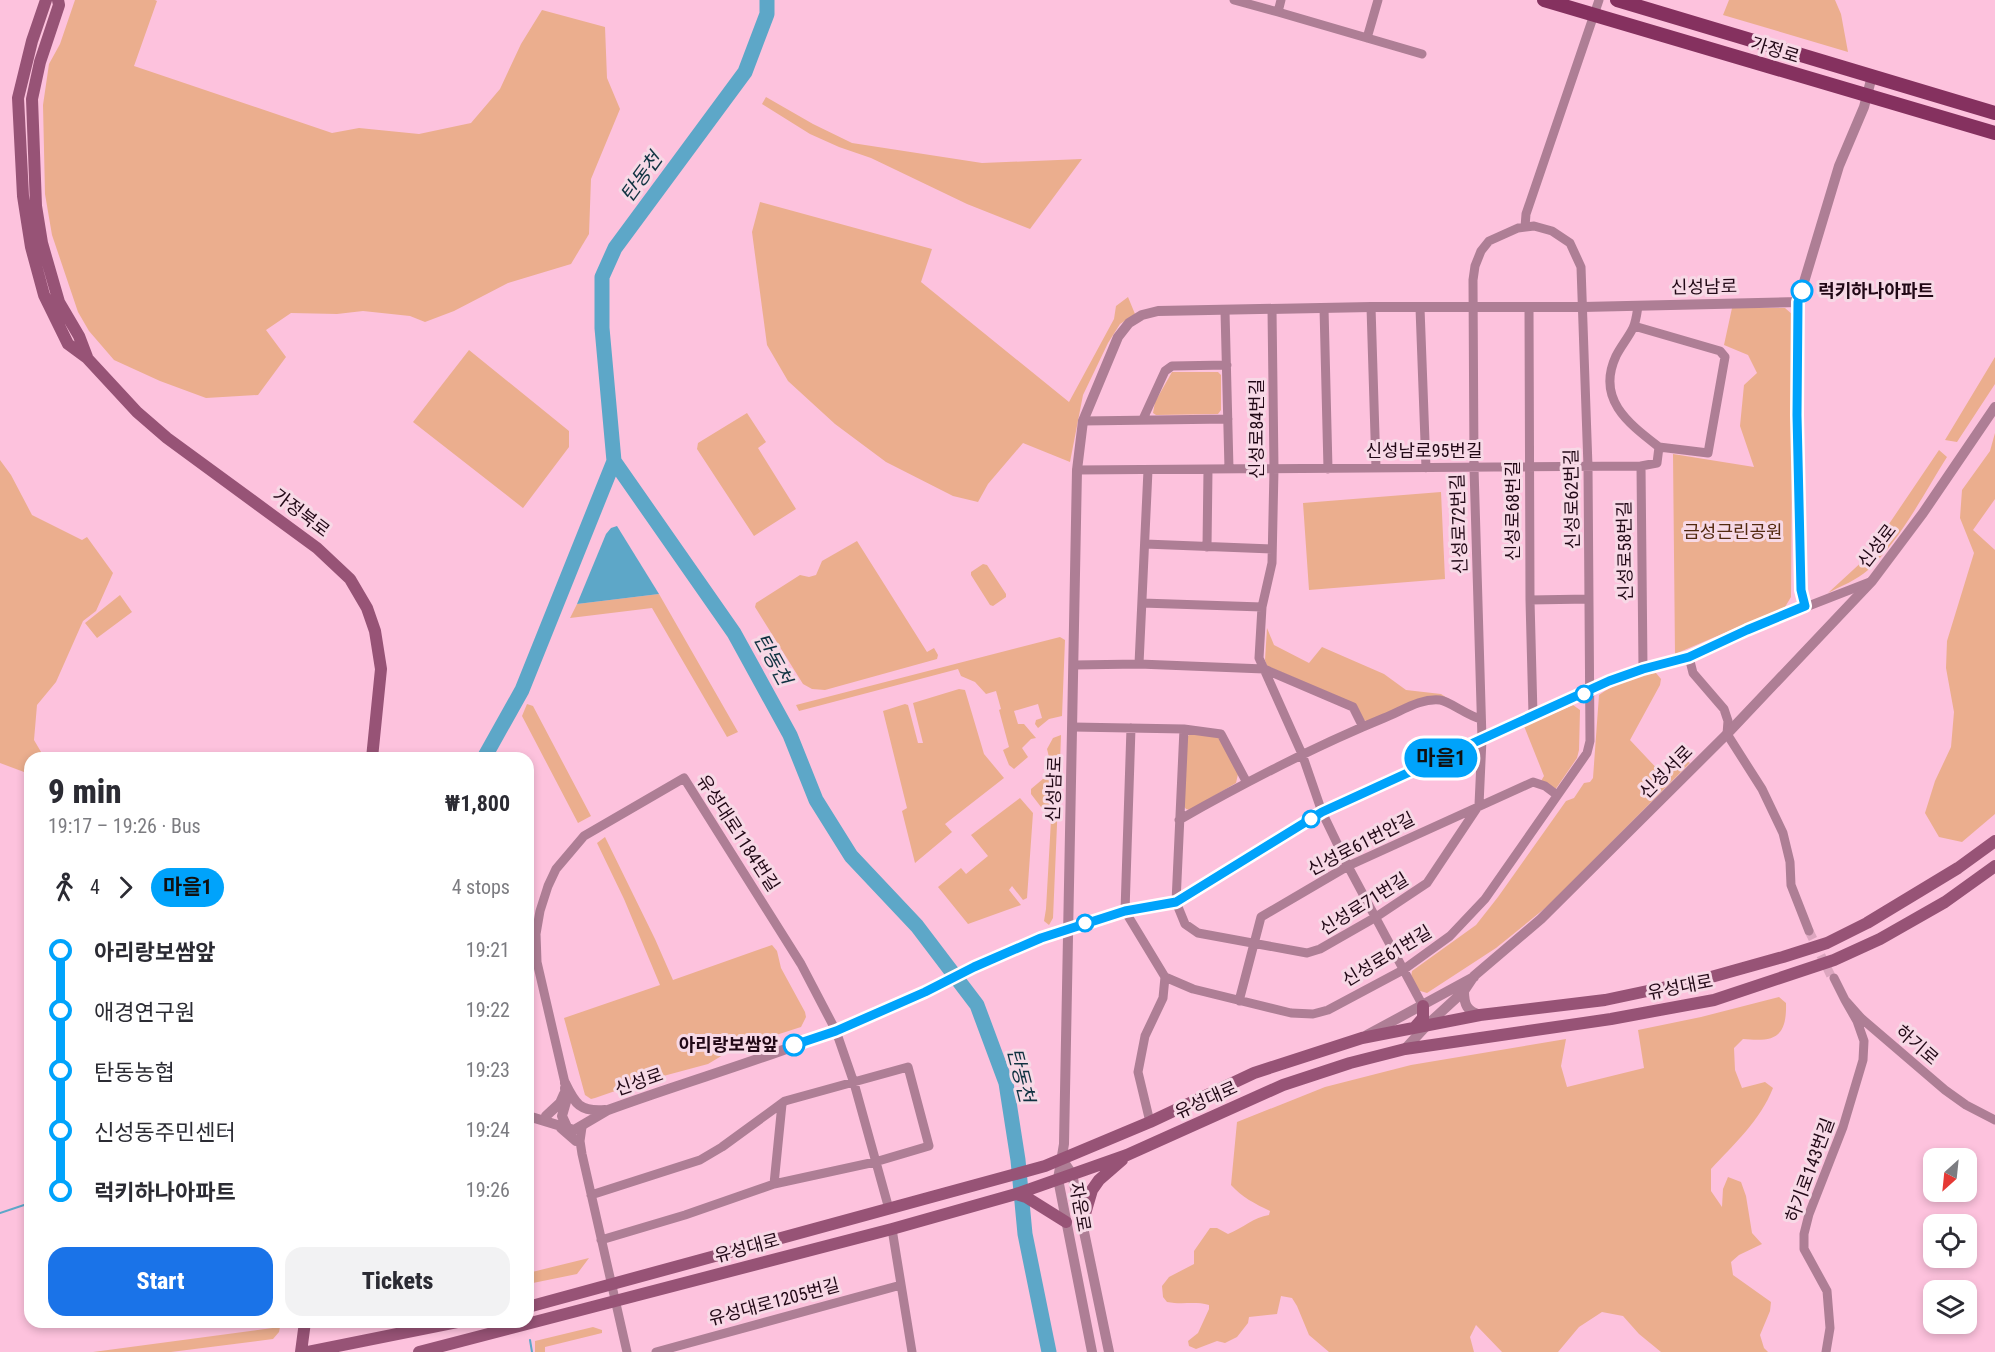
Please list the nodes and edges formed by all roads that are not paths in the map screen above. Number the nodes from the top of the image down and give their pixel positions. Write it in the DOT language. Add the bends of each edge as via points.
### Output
graph roads {
  1 [pos="46,0"];
  2 [pos="58,0"];
  3 [pos="1234,0"];
  4 [pos="1281,0"];
  5 [pos="1378,0"];
  6 [pos="1544,0"];
  7 [pos="1599,0"];
  8 [pos="1617,0"];
  9 [pos="1278,12"];
  10 [pos="1595,15"];
  11 [pos="1367,38"];
  12 [pos="1422,54"];
  13 [pos="1872,75"];
  14 [pos="1866,96"];
  15 [pos="1995,113"];
  16 [pos="1995,133"];
  17 [pos="1525,227"];
  18 [pos="1798,302"];
  19 [pos="1638,306"];
  20 [pos="1371,307"];
  21 [pos="1529,307"];
  22 [pos="1583,307"];
  23 [pos="1324,308"];
  24 [pos="1420,308"];
  25 [pos="1472,308"];
  26 [pos="1272,309"];
  27 [pos="1225,311"];
  28 [pos="1634,326"];
  29 [pos="87,358"];
  30 [pos="1227,365"];
  31 [pos="1995,407"];
  32 [pos="1143,419"];
  33 [pos="1228,419"];
  34 [pos="1083,422"];
  35 [pos="1659,447"];
  36 [pos="1641,466"];
  37 [pos="1530,467"];
  38 [pos="1588,467"];
  39 [pos="1376,468"];
  40 [pos="1426,468"];
  41 [pos="1474,468"];
  42 [pos="1229,469"];
  43 [pos="1274,469"];
  44 [pos="1328,469"];
  45 [pos="1077,470"];
  46 [pos="1148,470"];
  47 [pos="1208,470"];
  48 [pos="1145,544"];
  49 [pos="1206,547"];
  50 [pos="1272,549"];
  51 [pos="1872,581"];
  52 [pos="1589,599"];
  53 [pos="1530,600"];
  54 [pos="1142,603"];
  55 [pos="1805,606"];
  56 [pos="1262,608"];
  57 [pos="1689,657"];
  58 [pos="1139,664"];
  59 [pos="1074,665"];
  60 [pos="1264,669"];
  61 [pos="1643,669"];
  62 [pos="1590,691"];
  63 [pos="1533,715"];
  64 [pos="1481,719"];
  65 [pos="1073,727"];
  66 [pos="1363,727"];
  67 [pos="1131,728"];
  68 [pos="1184,729"];
  69 [pos="1727,734"];
  70 [pos="1482,739"];
  71 [pos="373,752"];
  72 [pos="1302,754"];
  73 [pos="1246,781"];
  74 [pos="1557,795"];
  75 [pos="1479,806"];
  76 [pos="1322,812"];
  77 [pos="1179,820"];
  78 [pos="1995,841"];
  79 [pos="1348,866"];
  80 [pos="1995,866"];
  81 [pos="1176,902"];
  82 [pos="1125,911"];
  83 [pos="1376,917"];
  84 [pos="1067,928"];
  85 [pos="1809,931"];
  86 [pos="1256,944"];
  87 [pos="1403,970"];
  88 [pos="1474,976"];
  89 [pos="1165,977"];
  90 [pos="1834,978"];
  91 [pos="1464,991"];
  92 [pos="1845,1000"];
  93 [pos="1239,1001"];
  94 [pos="1423,1006"];
  95 [pos="1480,1015"];
  96 [pos="1421,1025"];
  97 [pos="836,1031"];
  98 [pos="1362,1038"];
  99 [pos="1405,1049"];
  100 [pos="854,1083"];
  101 [pos="566,1088"];
  102 [pos="782,1104"];
  103 [pos="580,1106"];
  104 [pos="564,1110"];
  105 [pos="602,1112"];
  106 [pos="540,1118"];
  107 [pos="1995,1120"];
  108 [pos="1150,1122"];
  109 [pos="583,1125"];
  110 [pos="569,1128"];
  111 [pos="578,1141"];
  112 [pos="1127,1155"];
  113 [pos="1062,1159"];
  114 [pos="875,1162"];
  115 [pos="1072,1174"];
  116 [pos="1053,1181"];
  117 [pos="774,1185"];
  118 [pos="1016,1194"];
  119 [pos="591,1195"];
  120 [pos="889,1209"];
  121 [pos="1066,1222"];
  122 [pos="1082,1224"];
  123 [pos="892,1229"];
  124 [pos="601,1240"];
  125 [pos="612,1285"];
  126 [pos="901,1285"];
  127 [pos="616,1301"];
  128 [pos="534,1305"];
  129 [pos="534,1322"];
  130 [pos="304,1328"];
  131 [pos="428,1328"];
  132 [pos="512,1328"];
  133 [pos="301,1352"];
  134 [pos="308,1352"];
  135 [pos="419,1352"];
  136 [pos="627,1352"];
  137 [pos="656,1352"];
  138 [pos="912,1352"];
  139 [pos="1092,1352"];
  140 [pos="1109,1352"];
  141 [pos="1826,1352"];
  1 -- 29 [label="main road, 가정북로" via="18,98 23,196 44,295 68,344"];
  2 -- 29 [label="main road, 가정북로" via="32,99 36,206 59,302"];
  3 -- 9 [label="street"];
  4 -- 9 [label="street"];
  5 -- 11 [label="street"];
  6 -- 10 [label="main road, 가정로"];
  7 -- 10 [label="street"];
  8 -- 13 [label="main road, 가정로"];
  9 -- 11 [label="street"];
  10 -- 14 [label="main road, 가정로"];
  10 -- 17 [label="street" via="1526,214"];
  11 -- 12 [label="street"];
  13 -- 14 [label="street"];
  13 -- 15 [label="main road, 가정로"];
  14 -- 16 [label="main road, 가정로"];
  14 -- 18 [label="street" via="1839,166"];
  17 -- 22 [label="street" via="1552,231 1570,243 1581,267"];
  17 -- 25 [label="street" via="1501,234 1481,251 1475,266"];
  18 -- 19 [label="street, 신성남로"];
  18 -- 55 [label="street" via="1797,448 1801,590"];
  19 -- 22 [label="street, 신성남로"];
  19 -- 28 [label="street"];
  20 -- 23 [label="street, 신성남로"];
  20 -- 24 [label="street, 신성남로"];
  20 -- 39 [label="street"];
  21 -- 22 [label="street, 신성남로"];
  21 -- 25 [label="street, 신성남로"];
  21 -- 37 [label="street, 신성로68번길"];
  22 -- 38 [label="street, 신성로62번길"];
  23 -- 26 [label="street, 신성남로"];
  23 -- 44 [label="street"];
  24 -- 25 [label="street, 신성남로"];
  24 -- 40 [label="street"];
  25 -- 41 [label="street, 신성로72번길"];
  26 -- 27 [label="street, 신성남로"];
  26 -- 43 [label="street, 신성로84번길"];
  27 -- 30 [label="street"];
  27 -- 34 [label="street, 신성남로" via="1158,311 1129,322 1118,337"];
  28 -- 35 [label="street" via="1610,370 1611,389 1624,418"];
  28 -- 35 [label="street" via="1720,351 1725,357 1708,453"];
  29 -- 71 [label="main road, 가정북로" via="161,433 317,548 350,579 375,631 381,669"];
  30 -- 32 [label="street" via="1172,366"];
  30 -- 33 [label="street"];
  31 -- 51 [label="street, 신성로"];
  32 -- 33 [label="street"];
  32 -- 34 [label="street"];
  33 -- 42 [label="street"];
  34 -- 45 [label="street, 신성남로"];
  35 -- 36 [label="street" via="1657,463"];
  36 -- 38 [label="street, 신성남로95번길"];
  36 -- 61 [label="street, 신성로58번길"];
  37 -- 38 [label="street, 신성남로95번길"];
  37 -- 41 [label="street, 신성남로95번길"];
  37 -- 53 [label="street, 신성로68번길"];
  38 -- 52 [label="street, 신성로62번길"];
  39 -- 40 [label="street, 신성남로95번길"];
  39 -- 44 [label="street, 신성남로95번길"];
  40 -- 41 [label="street, 신성남로95번길"];
  41 -- 64 [label="street, 신성로72번길"];
  42 -- 43 [label="street, 신성남로95번길"];
  42 -- 47 [label="street, 신성남로95번길"];
  43 -- 44 [label="street, 신성남로95번길"];
  43 -- 50 [label="street, 신성로84번길"];
  45 -- 46 [label="street, 신성남로95번길"];
  45 -- 59 [label="street, 신성남로"];
  46 -- 47 [label="street, 신성남로95번길"];
  46 -- 48 [label="street"];
  47 -- 49 [label="street"];
  48 -- 49 [label="street"];
  48 -- 54 [label="street"];
  49 -- 50 [label="street"];
  50 -- 56 [label="street, 신성로84번길" via="1271,573"];
  51 -- 55 [label="street, 신성로"];
  51 -- 69 [label="street, 신성서로"];
  52 -- 53 [label="street"];
  52 -- 62 [label="street, 신성로62번길"];
  53 -- 63 [label="street, 신성로68번길"];
  54 -- 56 [label="street"];
  54 -- 58 [label="street"];
  55 -- 57 [label="street, 신성로"];
  56 -- 60 [label="street, 신성로84번길" via="1259,658"];
  57 -- 61 [label="street, 신성로"];
  57 -- 69 [label="street" via="1693,673 1724,709"];
  58 -- 59 [label="street"];
  58 -- 60 [label="street"];
  59 -- 65 [label="street, 신성남로"];
  60 -- 66 [label="street" via="1353,707"];
  60 -- 72 [label="street, 신성로84번길"];
  61 -- 62 [label="street, 신성로"];
  62 -- 63 [label="street, 신성로"];
  62 -- 74 [label="street, 신성로61번길" via="1587,753"];
  63 -- 70 [label="street, 신성로"];
  64 -- 66 [label="street" via="1442,700 1420,702"];
  64 -- 70 [label="street, 신성로72번길"];
  65 -- 67 [label="street"];
  65 -- 84 [label="street, 신성남로"];
  66 -- 72 [label="street"];
  67 -- 68 [label="street"];
  67 -- 82 [label="street"];
  68 -- 73 [label="street" via="1221,734"];
  68 -- 77 [label="street"];
  69 -- 85 [label="street" via="1784,833 1791,885"];
  69 -- 88 [label="street, 신성서로" via="1541,919"];
  70 -- 75 [label="street"];
  70 -- 76 [label="street, 신성로"];
  72 -- 73 [label="street"];
  72 -- 76 [label="street, 신성로84번길"];
  73 -- 77 [label="street"];
  74 -- 75 [label="street, 신성로61번안길" via="1533,782"];
  74 -- 87 [label="street, 신성로61번길" via="1485,899 1450,936"];
  75 -- 79 [label="street, 신성로61번안길"];
  75 -- 83 [label="street, 신성로71번길" via="1427,883"];
  76 -- 79 [label="street, 신성로84번길"];
  76 -- 81 [label="street, 신성로"];
  77 -- 81 [label="street"];
  78 -- 95 [label="main road, 유성대로" via="1958,868 1827,943 1704,979 1605,1000"];
  79 -- 83 [label="street, 신성로84번길"];
  79 -- 86 [label="street, 신성로61번안길" via="1261,917"];
  80 -- 99 [label="main road, 유성대로" via="1945,902 1880,939 1834,960 1714,1000"];
  81 -- 82 [label="street, 신성로"];
  81 -- 86 [label="street, 신성로71번길" via="1185,924 1198,933"];
  82 -- 84 [label="street, 신성로"];
  82 -- 89 [label="street"];
  83 -- 86 [label="street, 신성로71번길" via="1320,950 1307,953"];
  83 -- 87 [label="street, 신성로84번길"];
  84 -- 97 [label="street, 신성로"];
  84 -- 113 [label="street, 신성남로"];
  86 -- 93 [label="street, 신성로61번안길"];
  87 -- 93 [label="street, 신성로61번길" via="1328,1010 1312,1014"];
  87 -- 94 [label="street, 신성로84번길"];
  88 -- 91 [label="street"];
  88 -- 94 [label="street"];
  89 -- 93 [label="street, 신성로61번길"];
  89 -- 108 [label="street" via="1162,998 1145,1036 1138,1072"];
  90 -- 92 [label="street, 하기로"];
  91 -- 95 [label="street" via="1466,1006"];
  91 -- 96 [label="street"];
  92 -- 107 [label="street, 하기로" via="1945,1090"];
  92 -- 141 [label="street, 하기로143번길" via="1864,1041 1863,1060 1804,1234 1804,1249 1827,1291 1830,1328"];
  94 -- 96 [label="main road"];
  94 -- 98 [label="street"];
  95 -- 96 [label="main road, 유성대로"];
  96 -- 98 [label="main road, 유성대로"];
  96 -- 99 [label="street"];
  97 -- 100 [label="street, 유성대로1184번길"];
  97 -- 101 [label="street, 유성대로1184번길" via="801,964 684,778 584,836 556,869 548,886 536,934 537,962"];
  97 -- 105 [label="street, 신성로"];
  98 -- 108 [label="main road, 유성대로" via="1254,1073"];
  99 -- 112 [label="main road, 유성대로" via="1283,1085"];
  100 -- 102 [label="street"];
  100 -- 114 [label="street, 유성대로1184번길"];
  100 -- 114 [label="street" via="908,1067 929,1146"];
  101 -- 103 [label="street"];
  101 -- 104 [label="street"];
  101 -- 105 [label="street" via="585,1105"];
  101 -- 106 [label="street" via="560,1103"];
  102 -- 117 [label="street"];
  102 -- 119 [label="street" via="700,1160"];
  103 -- 104 [label="street"];
  103 -- 105 [label="street"];
  103 -- 109 [label="street" via="587,1116"];
  104 -- 106 [label="street"];
  104 -- 110 [label="street" via="562,1121"];
  105 -- 109 [label="street, 신성로"];
  105 -- 111 [label="street"];
  106 -- 110 [label="street"];
  106 -- 111 [label="street"];
  108 -- 113 [label="main road, 유성대로"];
  109 -- 110 [label="street"];
  109 -- 111 [label="street"];
  110 -- 111 [label="street"];
  111 -- 119 [label="street"];
  112 -- 115 [label="main road, 유성대로"];
  112 -- 122 [label="main road" via="1092,1190"];
  113 -- 115 [label="street, 자운로"];
  113 -- 116 [label="street, 자운로"];
  113 -- 120 [label="main road, 유성대로"];
  114 -- 117 [label="street"];
  114 -- 120 [label="street, 유성대로1184번길"];
  115 -- 116 [label="main road, 유성대로"];
  115 -- 122 [label="street, 자운로"];
  116 -- 118 [label="main road, 유성대로"];
  116 -- 121 [label="street, 자운로"];
  117 -- 124 [label="street"];
  118 -- 121 [label="main road"];
  118 -- 123 [label="main road, 유성대로"];
  119 -- 124 [label="street"];
  120 -- 125 [label="main road, 유성대로"];
  121 -- 139 [label="street, 자운로"];
  122 -- 140 [label="street, 자운로"];
  123 -- 126 [label="street"];
  123 -- 127 [label="main road, 유성대로"];
  124 -- 125 [label="street"];
  125 -- 127 [label="street"];
  125 -- 128 [label="main road, 유성대로"];
  126 -- 137 [label="street, 유성대로1205번길"];
  126 -- 138 [label="street"];
  127 -- 129 [label="main road, 유성대로"];
  127 -- 136 [label="street"];
  130 -- 133 [label="main road"];
  131 -- 134 [label="main road"];
  132 -- 135 [label="main road, 유성대로"];
}
